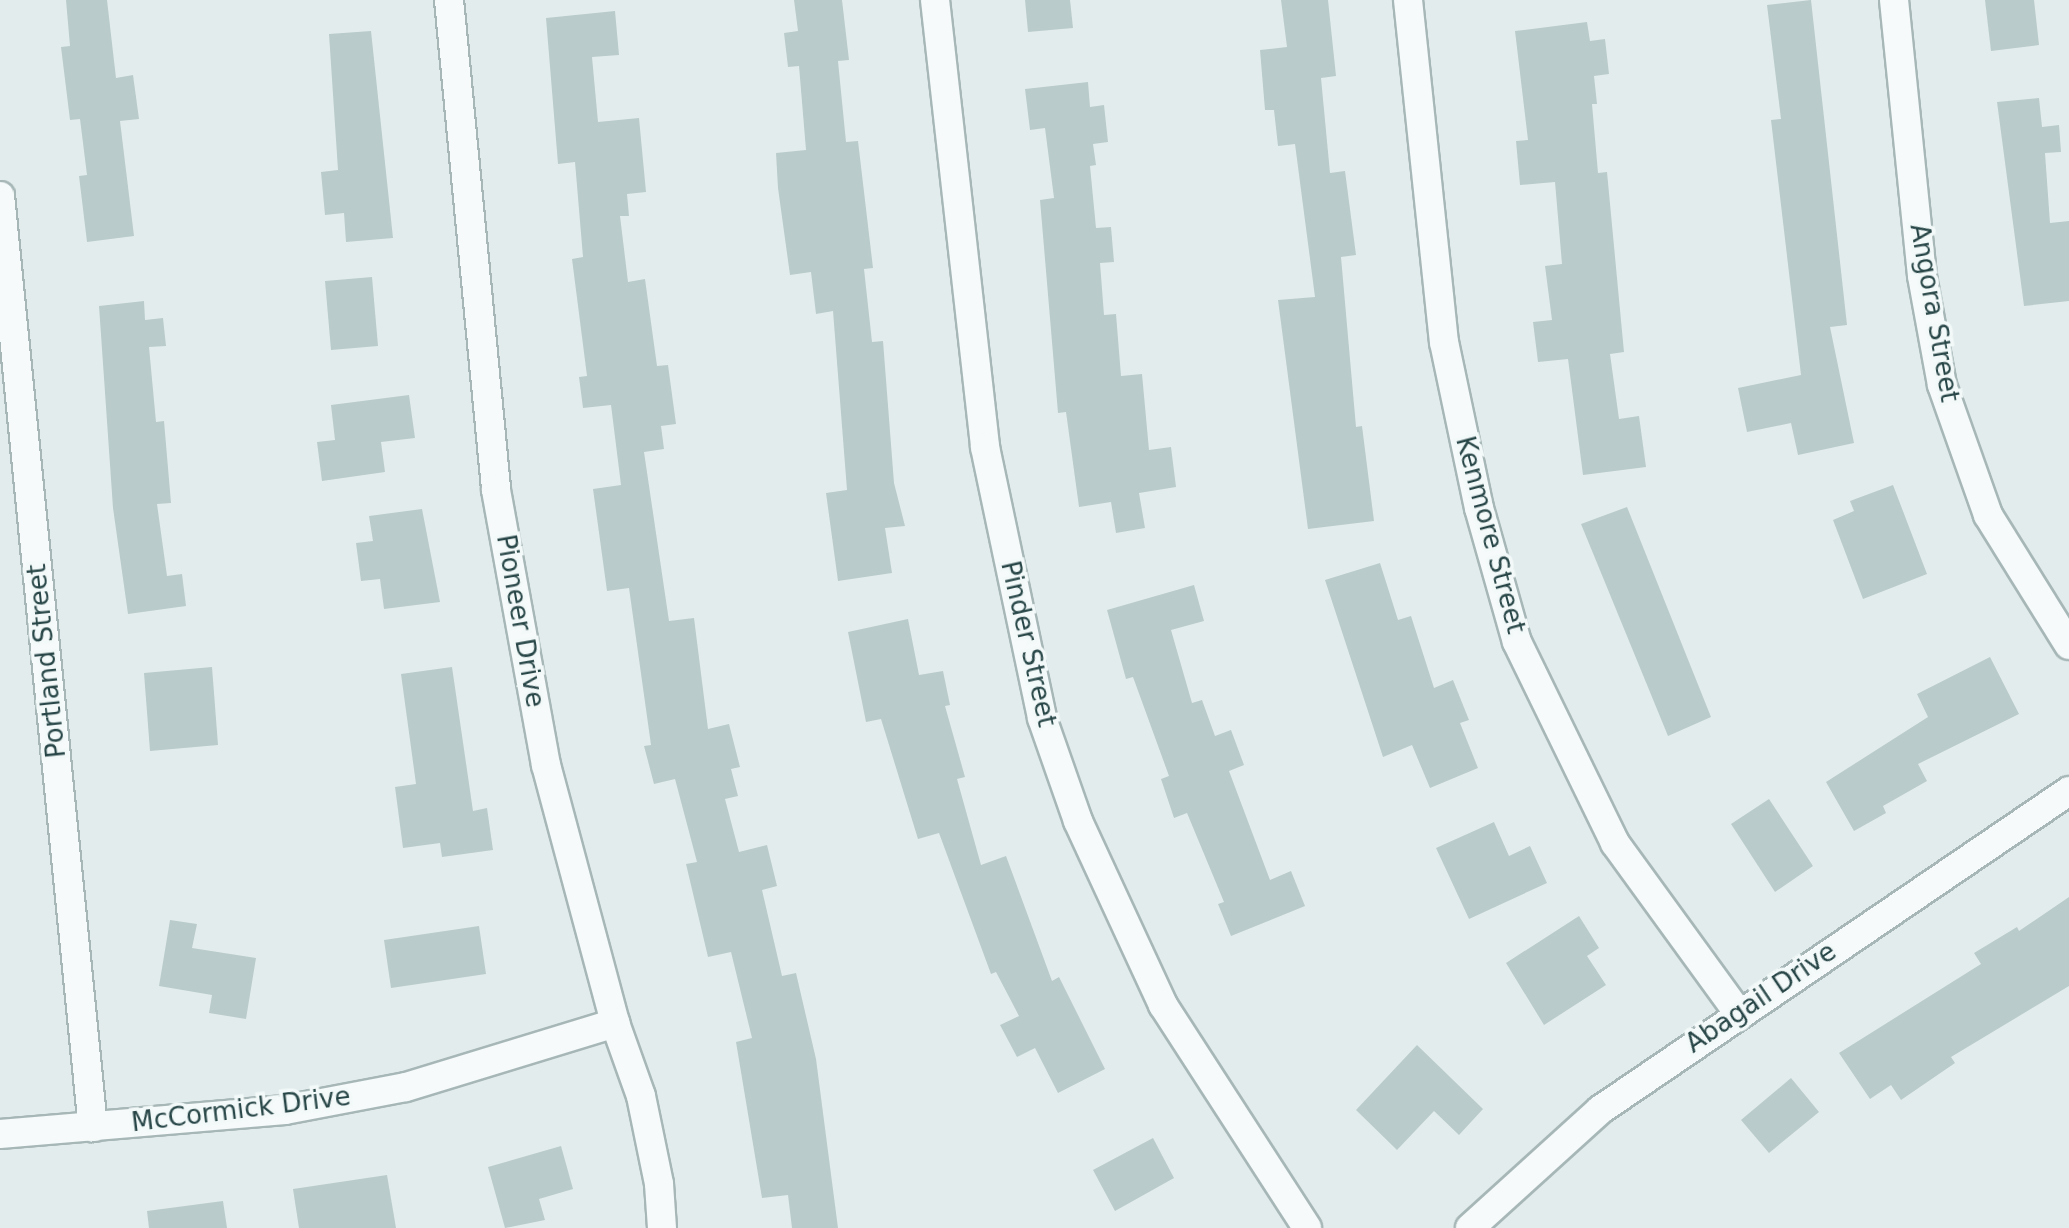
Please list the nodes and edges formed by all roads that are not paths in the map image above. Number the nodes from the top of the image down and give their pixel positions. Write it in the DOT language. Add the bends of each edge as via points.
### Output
graph roads {
  1 [pos="449,0"];
  2 [pos="935,0"];
  3 [pos="1408,0"];
  4 [pos="1894,0"];
  5 [pos="0,196"];
  6 [pos="2069,645"];
  7 [pos="2069,791"];
  8 [pos="1738,1012"];
  9 [pos="615,1023"];
  10 [pos="93,1127"];
  11 [pos="0,1134"];
  12 [pos="662,1228"];
  13 [pos="1307,1228"];
  14 [pos="1470,1228"];
  1 -- 9 [label="street, Pioneer Drive" via="496,490 546,765"];
  2 -- 13 [label="street, Pinder Street" via="985,447 1042,718 1078,821 1163,1005"];
  3 -- 8 [label="street, Kenmore Street" via="1444,342 1479,508 1517,642 1615,843"];
  4 -- 6 [label="street, Angora Street" via="1922,276 1942,385 1988,515"];
  5 -- 10 [label="street, Portland Street"];
  7 -- 8 [label="street, Abagail Drive"];
  8 -- 14 [label="street, Abagail Drive" via="1600,1110"];
  9 -- 10 [label="street, McCormick Drive" via="391,1090 285,1110"];
  9 -- 12 [label="street, Pioneer Drive" via="641,1096"];
  10 -- 11 [label="street, McCormick Drive"];
}
